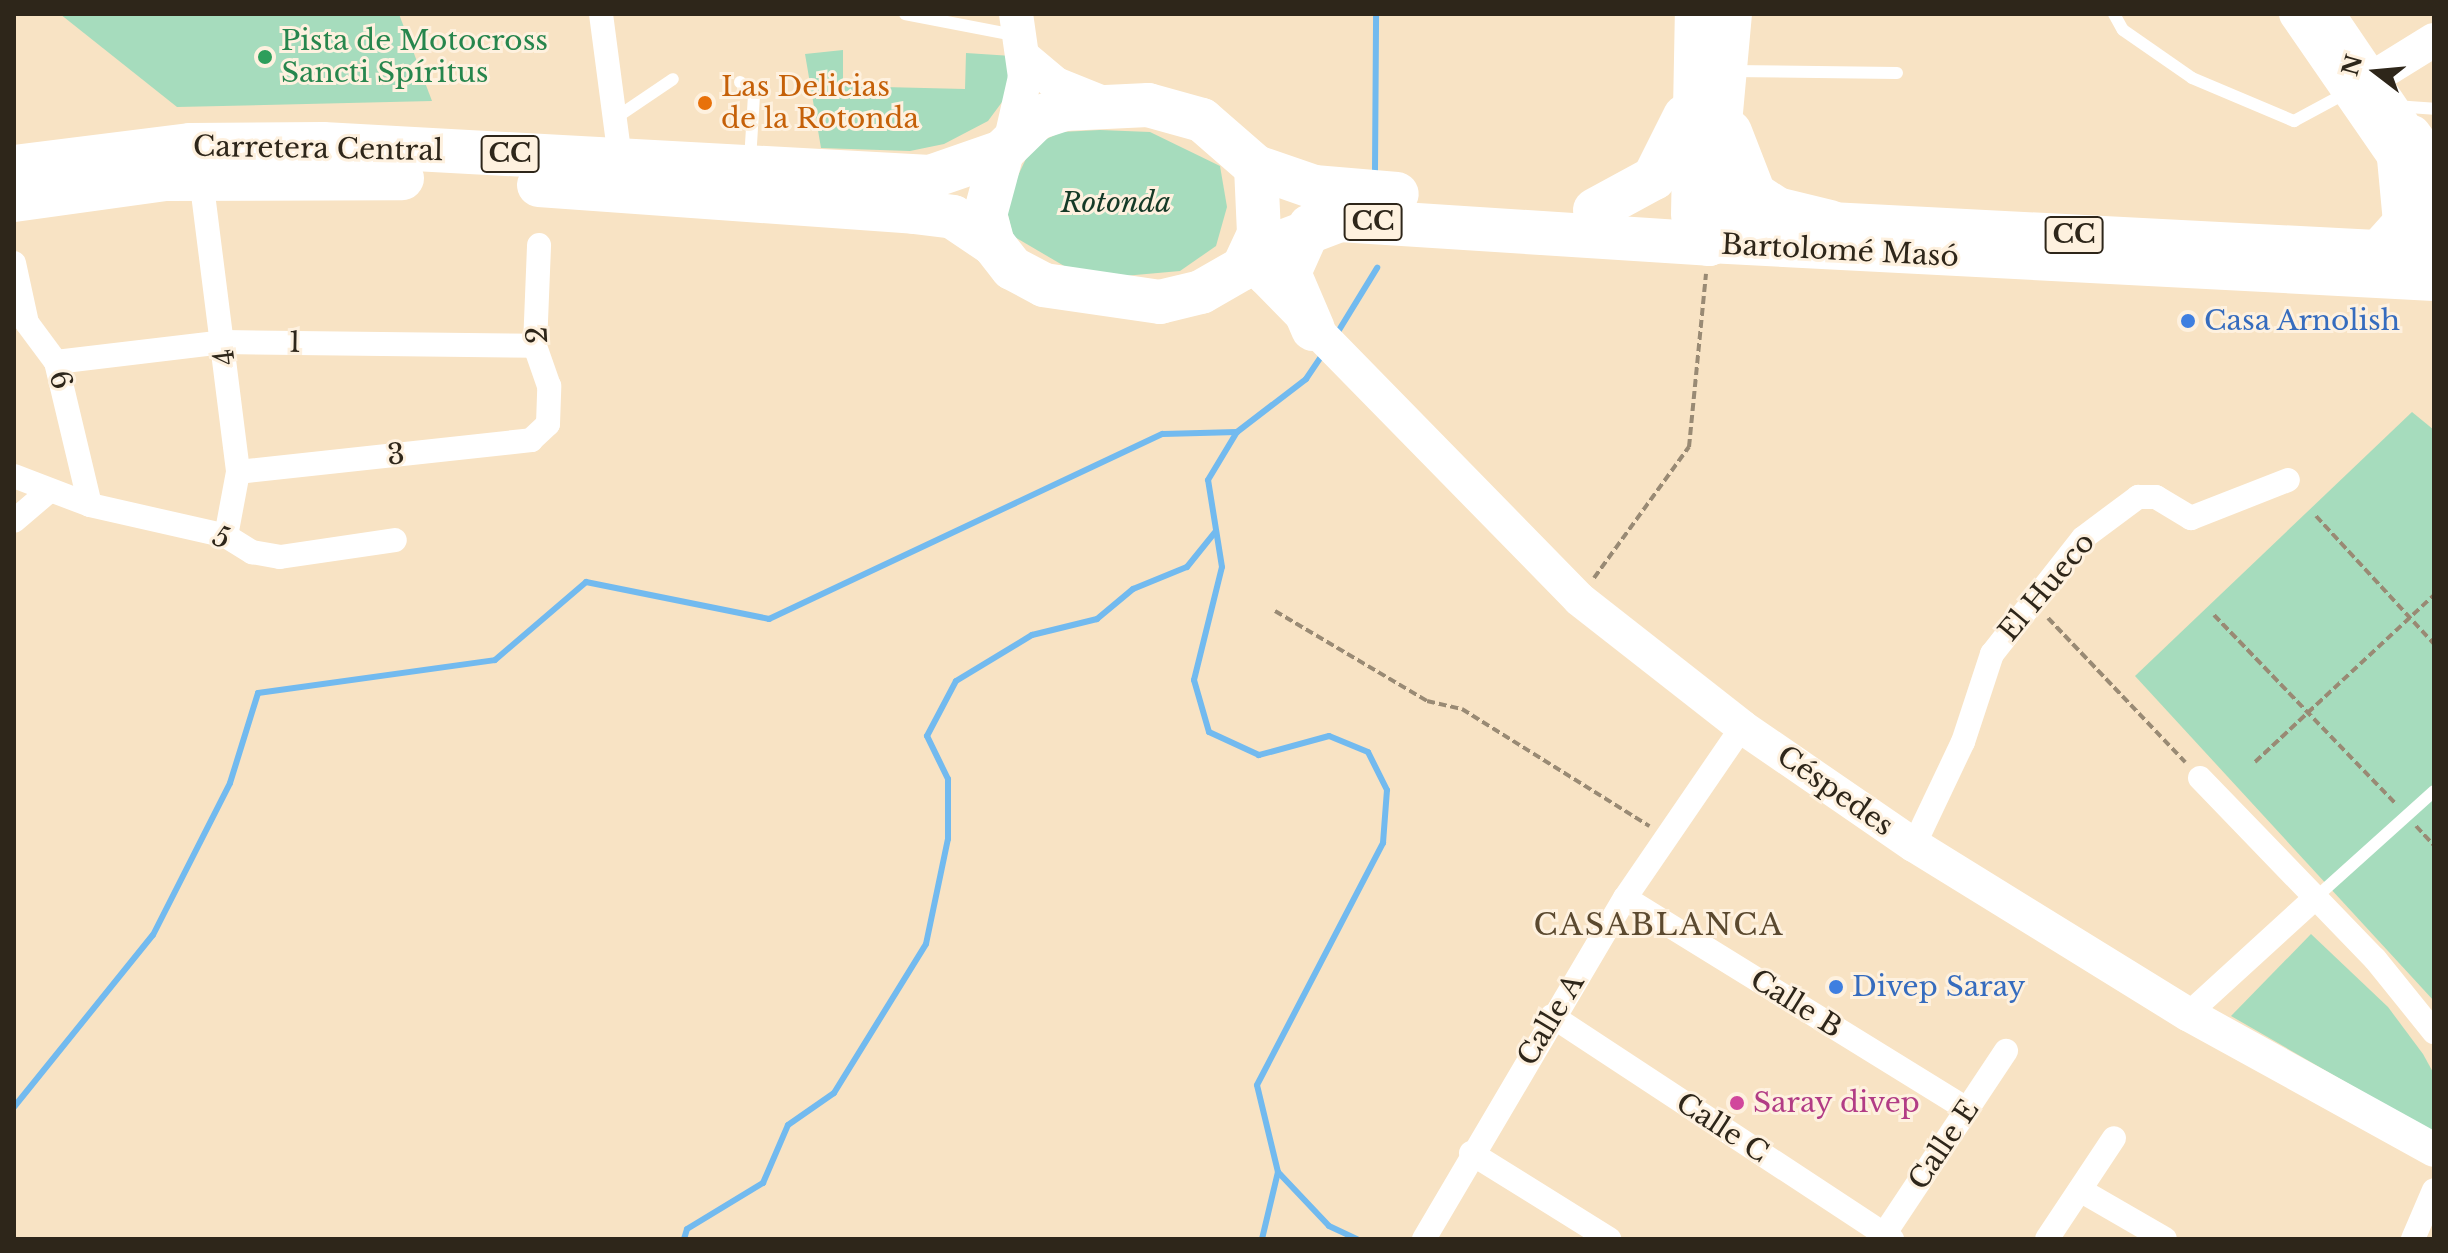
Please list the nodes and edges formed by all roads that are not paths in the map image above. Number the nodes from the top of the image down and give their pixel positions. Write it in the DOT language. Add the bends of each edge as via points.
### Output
graph roads {
  1 [pos="601,14"];
  2 [pos="905,14"];
  3 [pos="1697,14"];
  4 [pos="1730,14"];
  5 [pos="2114,14"];
  6 [pos="2296,14"];
  7 [pos="2328,14"];
  8 [pos="1019,36"];
  9 [pos="2434,40"];
  10 [pos="1897,73"];
  11 [pos="673,79"];
  12 [pos="1716,80"];
  13 [pos="740,82"];
  14 [pos="1106,104"];
  15 [pos="2398,120"];
  16 [pos="617,139"];
  17 [pos="1006,148"];
  18 [pos="750,165"];
  19 [pos="14,167"];
  20 [pos="1256,167"];
  21 [pos="2434,174"];
  22 [pos="201,178"];
  23 [pos="14,200"];
  24 [pos="1595,210"];
  25 [pos="1830,222"];
  26 [pos="1310,226"];
  27 [pos="1703,229"];
  28 [pos="2434,234"];
  29 [pos="993,244"];
  30 [pos="539,245"];
  31 [pos="2375,252"];
  32 [pos="2434,252"];
  33 [pos="1253,254"];
  34 [pos="14,263"];
  35 [pos="2434,282"];
  36 [pos="1201,292"];
  37 [pos="1317,332"];
  38 [pos="223,342"];
  39 [pos="535,346"];
  40 [pos="56,362"];
  41 [pos="548,424"];
  42 [pos="238,472"];
  43 [pos="14,476"];
  44 [pos="2288,480"];
  45 [pos="49,491"];
  46 [pos="90,505"];
  47 [pos="14,521"];
  48 [pos="226,536"];
  49 [pos="395,540"];
  50 [pos="1742,727"];
  51 [pos="2200,778"];
  52 [pos="2434,791"];
  53 [pos="1914,845"];
  54 [pos="1625,898"];
  55 [pos="2313,900"];
  56 [pos="2188,1014"];
  57 [pos="1552,1016"];
  58 [pos="2434,1032"];
  59 [pos="2006,1051"];
  60 [pos="1968,1110"];
  61 [pos="2114,1138"];
  62 [pos="2434,1150"];
  63 [pos="1471,1153"];
  64 [pos="2080,1190"];
  65 [pos="2434,1190"];
  66 [pos="1885,1237"];
  67 [pos="1424,1239"];
  68 [pos="1609,1239"];
  69 [pos="2047,1239"];
  70 [pos="2165,1239"];
  71 [pos="2413,1239"];
  1 -- 16 [label="street"];
  2 -- 8 [label="lane"];
  3 -- 12 [label="highway"];
  4 -- 12 [label="highway"];
  5 -- 15 [label="lane" via="2123,30 2192,78 2294,121"];
  6 -- 15 [label="street"];
  7 -- 15 [label="street"];
  8 -- 14 [label="street" via="1066,89"];
  8 -- 17 [label="street"];
  9 -- 15 [label="street"];
  10 -- 12 [label="lane"];
  11 -- 16 [label="lane"];
  12 -- 24 [label="highway" via="1654,178"];
  12 -- 25 [label="highway" via="1741,177 1754,194 1777,209"];
  12 -- 27 [label="highway"];
  12 -- 27 [label="highway"];
  13 -- 18 [label="lane" via="754,95"];
  14 -- 17 [label="highway, CC" via="1037,118"];
  14 -- 20 [label="highway, CC" via="1148,105 1202,120"];
  15 -- 21 [label="street"];
  15 -- 28 [label="street"];
  15 -- 31 [label="main road" via="2402,222"];
  16 -- 18 [label="highway, Carretera Central / CC"];
  16 -- 19 [label="highway, Carretera Central / CC" via="190,145"];
  17 -- 18 [label="highway, Carretera Central / CC" via="930,177"];
  17 -- 29 [label="highway" via="987,199"];
  20 -- 24 [label="highway, Bartolomé Masó / CC" via="1314,187"];
  20 -- 33 [label="highway" via="1262,212"];
  22 -- 23 [label="highway, Carretera Central / CC"];
  22 -- 29 [label="highway, Carretera Central / CC" via="379,177 914,212 953,217"];
  22 -- 38 [label="street, 4"];
  24 -- 27 [label="highway, Bartolomé Masó / CC"];
  25 -- 27 [label="main road, Bartolomé Masó / CC"];
  25 -- 31 [label="main road, Bartolomé Masó / CC"];
  26 -- 27 [label="highway, Bartolomé Masó / CC" via="1340,220"];
  26 -- 33 [label="highway, Bartolomé Masó / CC"];
  26 -- 37 [label="highway" via="1289,273"];
  27 -- 35 [label="main road, Bartolomé Masó / CC"];
  29 -- 36 [label="highway, CC" via="1012,268 1044,285 1107,300 1160,302"];
  30 -- 39 [label="street, 2"];
  31 -- 32 [label="main road, Bartolomé Masó / CC"];
  33 -- 36 [label="highway, CC"];
  33 -- 37 [label="street, Céspedes"];
  34 -- 40 [label="street, 6" via="27,323"];
  36 -- 37 [label="street, Céspedes" via="1261,297"];
  37 -- 50 [label="street, Céspedes" via="1579,599"];
  38 -- 39 [label="street, 1"];
  38 -- 40 [label="street, 1"];
  38 -- 42 [label="street, 4"];
  39 -- 41 [label="street, 2" via="549,386"];
  40 -- 46 [label="street, 6"];
  41 -- 42 [label="street, 3" via="531,440"];
  42 -- 48 [label="street, 4"];
  43 -- 45 [label="street, 5"];
  44 -- 53 [label="street, El Hueco" via="2191,518 2156,497 2138,497 2083,538 2030,599 1992,654 1963,742"];
  45 -- 46 [label="street, 5"];
  45 -- 47 [label="street"];
  46 -- 48 [label="street, 5"];
  48 -- 49 [label="street, 5" via="252,552 280,557"];
  50 -- 53 [label="street, Céspedes"];
  50 -- 54 [label="street, Calle A"];
  51 -- 55 [label="street"];
  52 -- 55 [label="lane"];
  53 -- 56 [label="street, Céspedes"];
  54 -- 57 [label="street, Calle A"];
  54 -- 60 [label="street, Calle B"];
  55 -- 56 [label="street"];
  55 -- 58 [label="street"];
  56 -- 62 [label="street, Céspedes"];
  57 -- 63 [label="street, Calle A"];
  57 -- 66 [label="street, Calle C"];
  59 -- 60 [label="street, Calle E"];
  60 -- 66 [label="street, Calle E"];
  61 -- 64 [label="street"];
  63 -- 67 [label="street, Calle A"];
  63 -- 68 [label="street"];
  64 -- 69 [label="street"];
  64 -- 70 [label="street"];
  65 -- 71 [label="street"];
}
